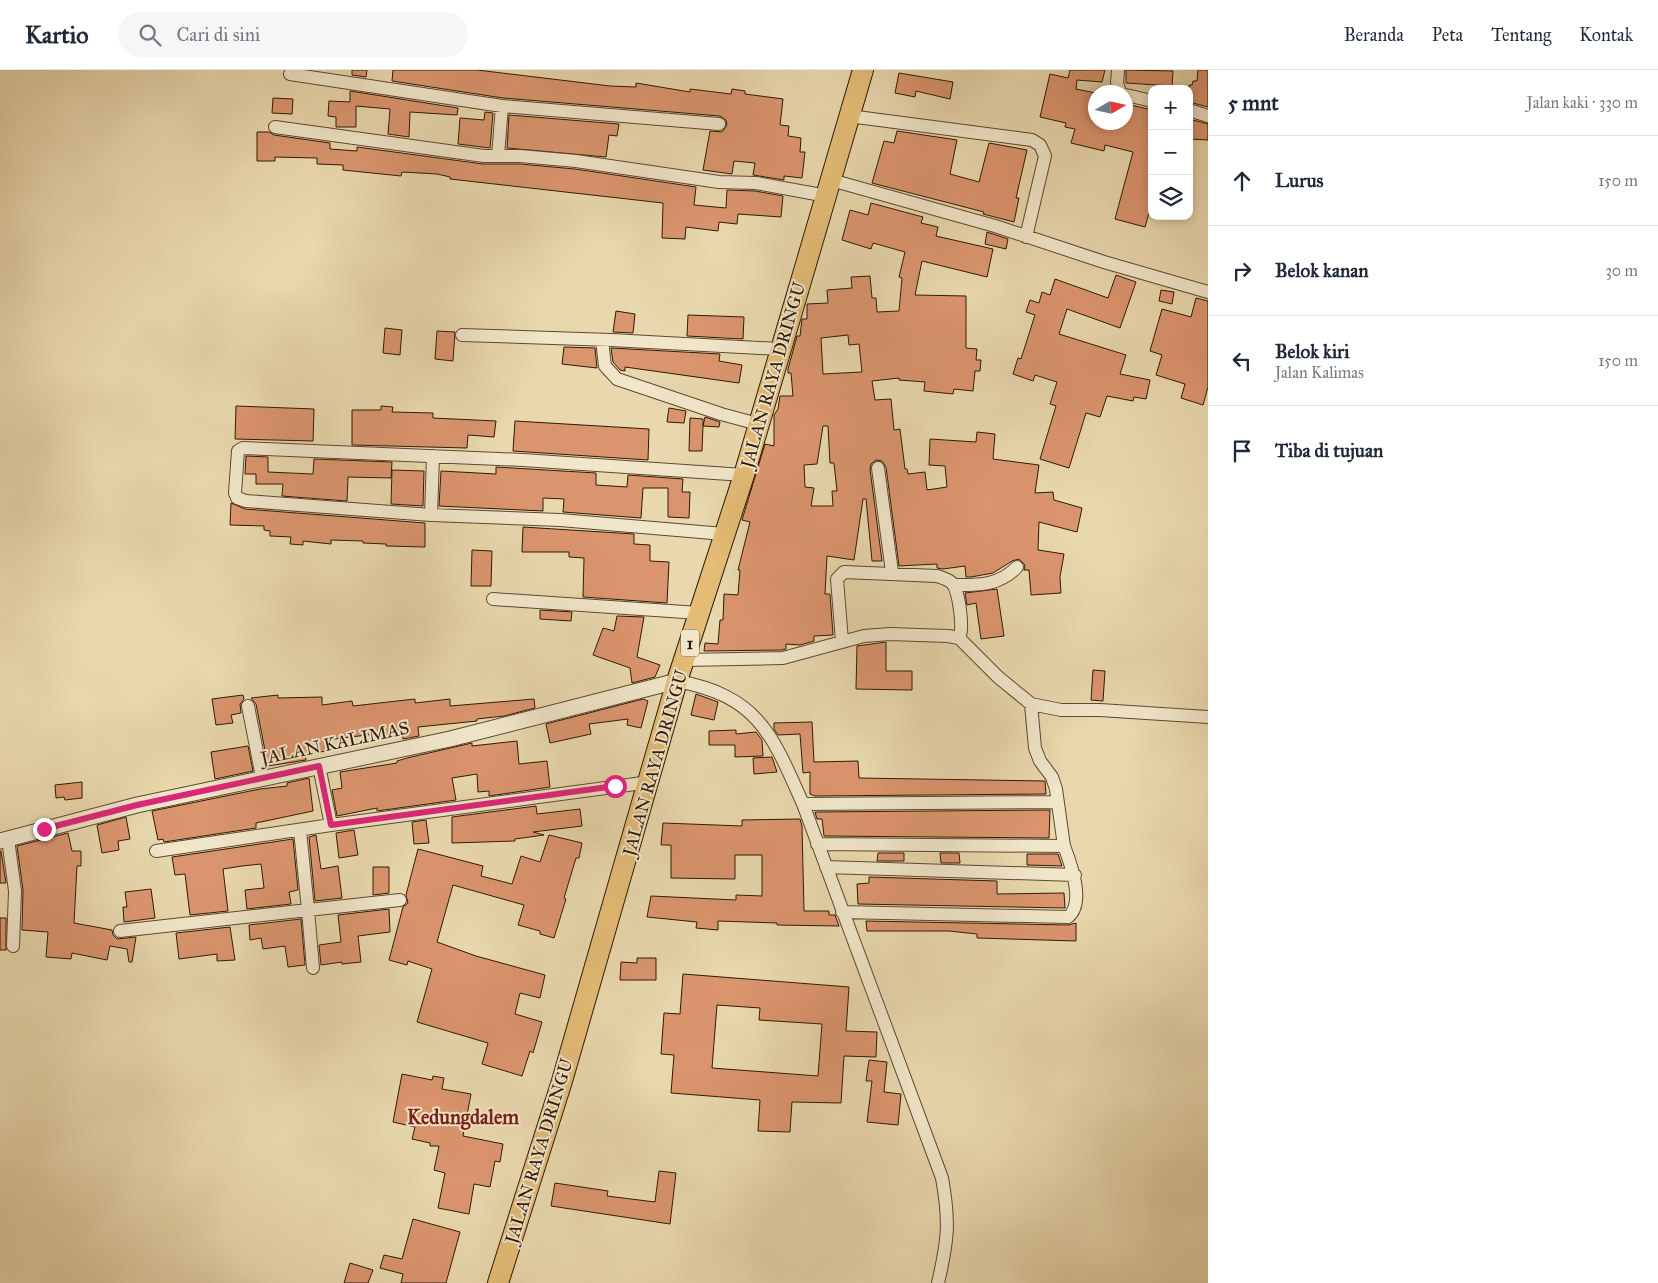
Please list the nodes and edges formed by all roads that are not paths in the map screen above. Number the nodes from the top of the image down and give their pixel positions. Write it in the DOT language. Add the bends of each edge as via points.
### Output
graph roads {
  1 [pos="863,70"];
  2 [pos="1118,70"];
  3 [pos="290,74"];
  4 [pos="1118,85"];
  5 [pos="1133,97"];
  6 [pos="1148,100"];
  7 [pos="502,106"];
  8 [pos="1193,111"];
  9 [pos="849,116"];
  10 [pos="1208,116"];
  11 [pos="719,124"];
  12 [pos="276,127"];
  13 [pos="498,156"];
  14 [pos="829,188"];
  15 [pos="1026,237"];
  16 [pos="1208,292"];
  17 [pos="462,335"];
  18 [pos="602,340"];
  19 [pos="780,349"];
  20 [pos="758,424"];
  21 [pos="433,456"];
  22 [pos="878,468"];
  23 [pos="744,475"];
  24 [pos="431,515"];
  25 [pos="724,534"];
  26 [pos="1017,567"];
  27 [pos="892,572"];
  28 [pos="954,585"];
  29 [pos="493,599"];
  30 [pos="699,613"];
  31 [pos="959,638"];
  32 [pos="842,641"];
  33 [pos="685,660"];
  34 [pos="677,681"];
  35 [pos="1031,704"];
  36 [pos="248,706"];
  37 [pos="1208,717"];
  38 [pos="319,766"];
  39 [pos="262,777"];
  40 [pos="650,782"];
  41 [pos="1057,802"];
  42 [pos="803,804"];
  43 [pos="331,825"];
  44 [pos="300,830"];
  45 [pos="4,840"];
  46 [pos="818,844"];
  47 [pos="1064,846"];
  48 [pos="156,851"];
  49 [pos="826,866"];
  50 [pos="1075,875"];
  51 [pos="400,900"];
  52 [pos="308,910"];
  53 [pos="842,912"];
  54 [pos="120,931"];
  55 [pos="13,946"];
  56 [pos="313,968"];
  57 [pos="498,1283"];
  58 [pos="938,1283"];
  1 -- 9 [label="highway, JALAN RAYA DRINGU / 1"];
  2 -- 4 [label="street"];
  3 -- 7 [label="street"];
  5 -- 6 [label="street"];
  7 -- 11 [label="street"];
  7 -- 13 [label="street"];
  8 -- 10 [label="street"];
  9 -- 14 [label="highway, JALAN RAYA DRINGU / 1"];
  9 -- 15 [label="street" via="1032,140 1040,145 1045,156"];
  12 -- 13 [label="street"];
  13 -- 14 [label="street" via="576,161 719,182"];
  14 -- 15 [label="street"];
  14 -- 19 [label="highway, JALAN RAYA DRINGU / 1"];
  15 -- 16 [label="street"];
  17 -- 18 [label="street"];
  18 -- 19 [label="street"];
  18 -- 20 [label="street" via="605,366 617,379"];
  19 -- 20 [label="highway, JALAN RAYA DRINGU / 1"];
  20 -- 23 [label="highway, JALAN RAYA DRINGU / 1"];
  21 -- 23 [label="street"];
  21 -- 24 [label="street"];
  21 -- 24 [label="street" via="243,448 238,452 235,493 237,498 246,500"];
  22 -- 27 [label="street"];
  23 -- 25 [label="highway, JALAN RAYA DRINGU / 1"];
  24 -- 25 [label="street" via="560,520"];
  25 -- 30 [label="highway, JALAN RAYA DRINGU / 1"];
  26 -- 28 [label="street" via="1006,578 992,583"];
  27 -- 28 [label="street" via="937,576"];
  27 -- 32 [label="street" via="844,572 837,579"];
  28 -- 31 [label="street" via="962,620"];
  29 -- 30 [label="street"];
  30 -- 33 [label="highway, JALAN RAYA DRINGU / 1"];
  31 -- 32 [label="street" via="922,633"];
  31 -- 35 [label="street"];
  32 -- 33 [label="street" via="783,658"];
  33 -- 34 [label="highway, JALAN RAYA DRINGU / 1"];
  34 -- 38 [label="street, JALAN KALIMAS" via="450,739"];
  34 -- 40 [label="highway, JALAN RAYA DRINGU / 1"];
  34 -- 42 [label="street" via="705,686 726,695 759,720 778,748"];
  35 -- 37 [label="street" via="1061,710"];
  35 -- 41 [label="street" via="1035,748 1052,777"];
  36 -- 39 [label="street"];
  38 -- 39 [label="street, JALAN KALIMAS"];
  38 -- 43 [label="street"];
  39 -- 45 [label="street, JALAN KALIMAS"];
  40 -- 43 [label="street"];
  40 -- 57 [label="highway, JALAN RAYA DRINGU / 1" via="562,1081"];
  41 -- 42 [label="street"];
  41 -- 47 [label="street"];
  42 -- 46 [label="street"];
  43 -- 44 [label="street"];
  44 -- 48 [label="street"];
  44 -- 52 [label="street"];
  45 -- 55 [label="street" via="15,891"];
  46 -- 47 [label="street"];
  46 -- 49 [label="street"];
  47 -- 50 [label="street"];
  49 -- 50 [label="street"];
  49 -- 53 [label="street"];
  50 -- 53 [label="street" via="1073,909 1068,917"];
  51 -- 52 [label="street"];
  52 -- 54 [label="street"];
  52 -- 56 [label="street"];
  53 -- 58 [label="street" via="942,1178 948,1210 947,1244"];
}
